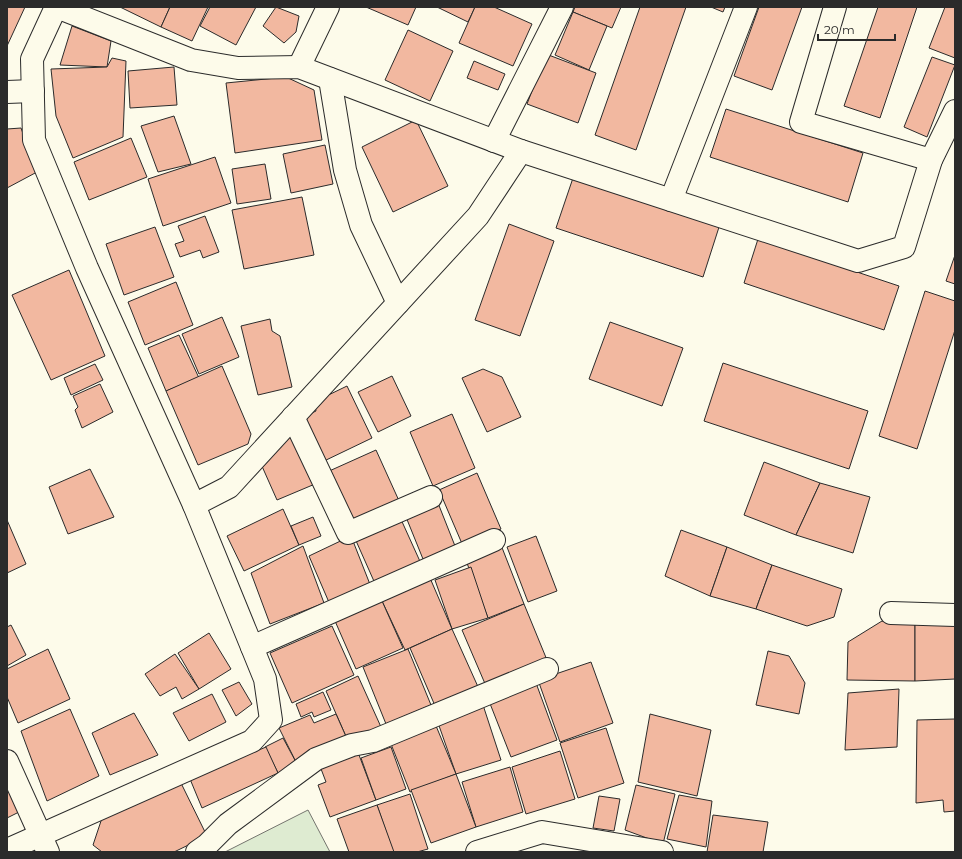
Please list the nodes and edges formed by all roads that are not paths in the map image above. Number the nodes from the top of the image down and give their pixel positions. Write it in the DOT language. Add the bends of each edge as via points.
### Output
graph roads {
  1 [pos="56,7"];
  2 [pos="328,7"];
  3 [pos="562,7"];
  4 [pos="746,7"];
  5 [pos="835,7"];
  6 [pos="299,67"];
  7 [pos="330,79"];
  8 [pos="33,91"];
  9 [pos="7,92"];
  10 [pos="955,111"];
  11 [pos="494,141"];
  12 [pos="521,151"];
  13 [pos="931,160"];
  14 [pos="671,200"];
  15 [pos="398,303"];
  16 [pos="293,417"];
  17 [pos="431,497"];
  18 [pos="194,505"];
  19 [pos="494,540"];
  20 [pos="891,613"];
  21 [pos="955,615"];
  22 [pos="252,647"];
  23 [pos="547,668"];
  24 [pos="7,761"];
  25 [pos="44,844"];
  26 [pos="7,850"];
  27 [pos="197,852"];
  28 [pos="477,852"];
  29 [pos="662,852"];
  1 -- 6 [label="street" via="190,60 238,68"];
  1 -- 8 [label="street" via="32,59"];
  2 -- 6 [label="street"];
  3 -- 11 [label="street"];
  4 -- 14 [label="street"];
  5 -- 13 [label="street" via="801,122"];
  6 -- 7 [label="street"];
  7 -- 11 [label="street"];
  7 -- 15 [label="street" via="345,170 361,225"];
  8 -- 9 [label="street"];
  8 -- 18 [label="street" via="34,140 87,268"];
  10 -- 13 [label="street"];
  11 -- 12 [label="street"];
  12 -- 14 [label="street"];
  12 -- 15 [label="street" via="478,216"];
  13 -- 14 [label="street" via="904,247 858,261"];
  15 -- 16 [label="street"];
  16 -- 17 [label="street" via="348,533"];
  16 -- 18 [label="street" via="229,487"];
  18 -- 22 [label="street"];
  19 -- 22 [label="street"];
  20 -- 21 [label="street"];
  22 -- 25 [label="street" via="265,679 272,720 252,741"];
  23 -- 27 [label="street" via="373,741 352,745 316,759 228,824"];
  24 -- 25 [label="street"];
  25 -- 26 [label="street"];
  28 -- 29 [label="street" via="542,832"];
}
